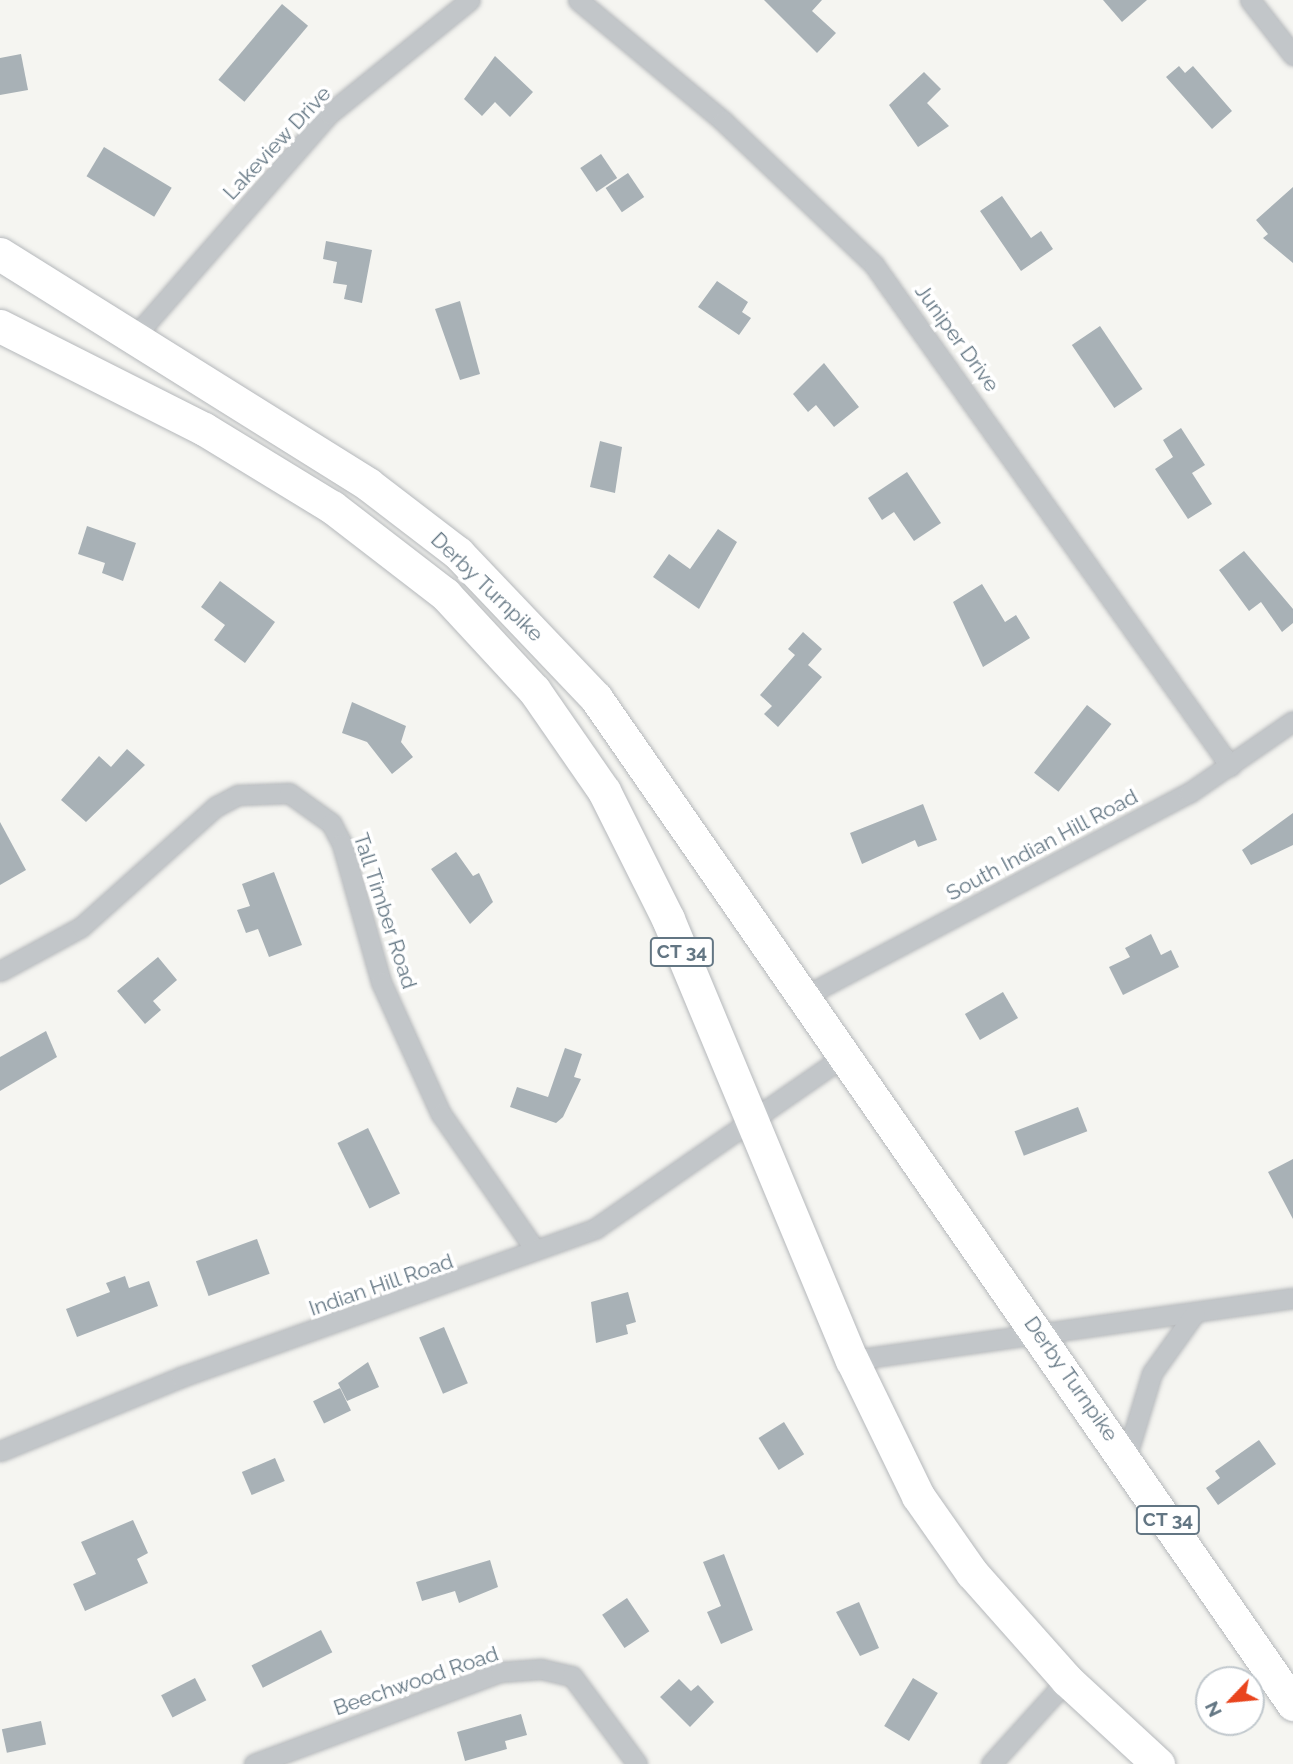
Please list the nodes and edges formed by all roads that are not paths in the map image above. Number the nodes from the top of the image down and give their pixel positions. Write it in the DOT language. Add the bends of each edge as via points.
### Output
graph roads {
  1 [pos="470,0"];
  2 [pos="578,0"];
  3 [pos="1250,0"];
  4 [pos="1293,55"];
  5 [pos="0,254"];
  6 [pos="0,326"];
  7 [pos="136,335"];
  8 [pos="1293,720"];
  9 [pos="1230,766"];
  10 [pos="0,971"];
  11 [pos="805,996"];
  12 [pos="846,1055"];
  13 [pos="754,1120"];
  14 [pos="535,1250"];
  15 [pos="1293,1298"];
  16 [pos="1195,1313"];
  17 [pos="1041,1337"];
  18 [pos="852,1360"];
  19 [pos="0,1451"];
  20 [pos="1126,1458"];
  21 [pos="1067,1680"];
  22 [pos="1293,1704"];
  23 [pos="254,1764"];
  24 [pos="637,1764"];
  25 [pos="991,1764"];
  26 [pos="1158,1764"];
  1 -- 7 [label="street, Lakeview Drive" via="329,114"];
  2 -- 9 [label="street, Juniper Drive" via="723,121 874,265"];
  3 -- 4 [label="street"];
  5 -- 7 [label="highway, Derby Turnpike / CT 34"];
  6 -- 13 [label="highway, Derby Turnpike / CT 34" via="204,429 332,507 445,594 484,634 550,711 604,791 668,919"];
  7 -- 11 [label="highway, Derby Turnpike / CT 34" via="369,485 458,553 596,698"];
  8 -- 9 [label="street, South Indian Hill Road"];
  9 -- 11 [label="street, South Indian Hill Road"];
  10 -- 14 [label="street, Tall Timber Road" via="80,927 215,807 238,795 289,793 331,823 342,844 381,982 441,1114"];
  11 -- 12 [label="highway, Derby Turnpike / CT 34"];
  12 -- 13 [label="street"];
  12 -- 17 [label="highway, Derby Turnpike / CT 34"];
  13 -- 14 [label="street, Indian Hill Road" via="621,1215"];
  13 -- 18 [label="highway, Derby Turnpike / CT 34"];
  14 -- 19 [label="street, Indian Hill Road" via="181,1377"];
  15 -- 16 [label="street"];
  16 -- 17 [label="street"];
  16 -- 20 [label="street" via="1152,1373"];
  17 -- 18 [label="street"];
  17 -- 20 [label="highway, Derby Turnpike / CT 34"];
  18 -- 21 [label="highway, Derby Turnpike / CT 34" via="930,1514 972,1573"];
  20 -- 22 [label="highway, Derby Turnpike / CT 34"];
  21 -- 25 [label="street"];
  21 -- 26 [label="highway, Derby Turnpike / CT 34"];
  23 -- 24 [label="street, Beechwood Road" via="500,1672 541,1669 572,1676"];
}
